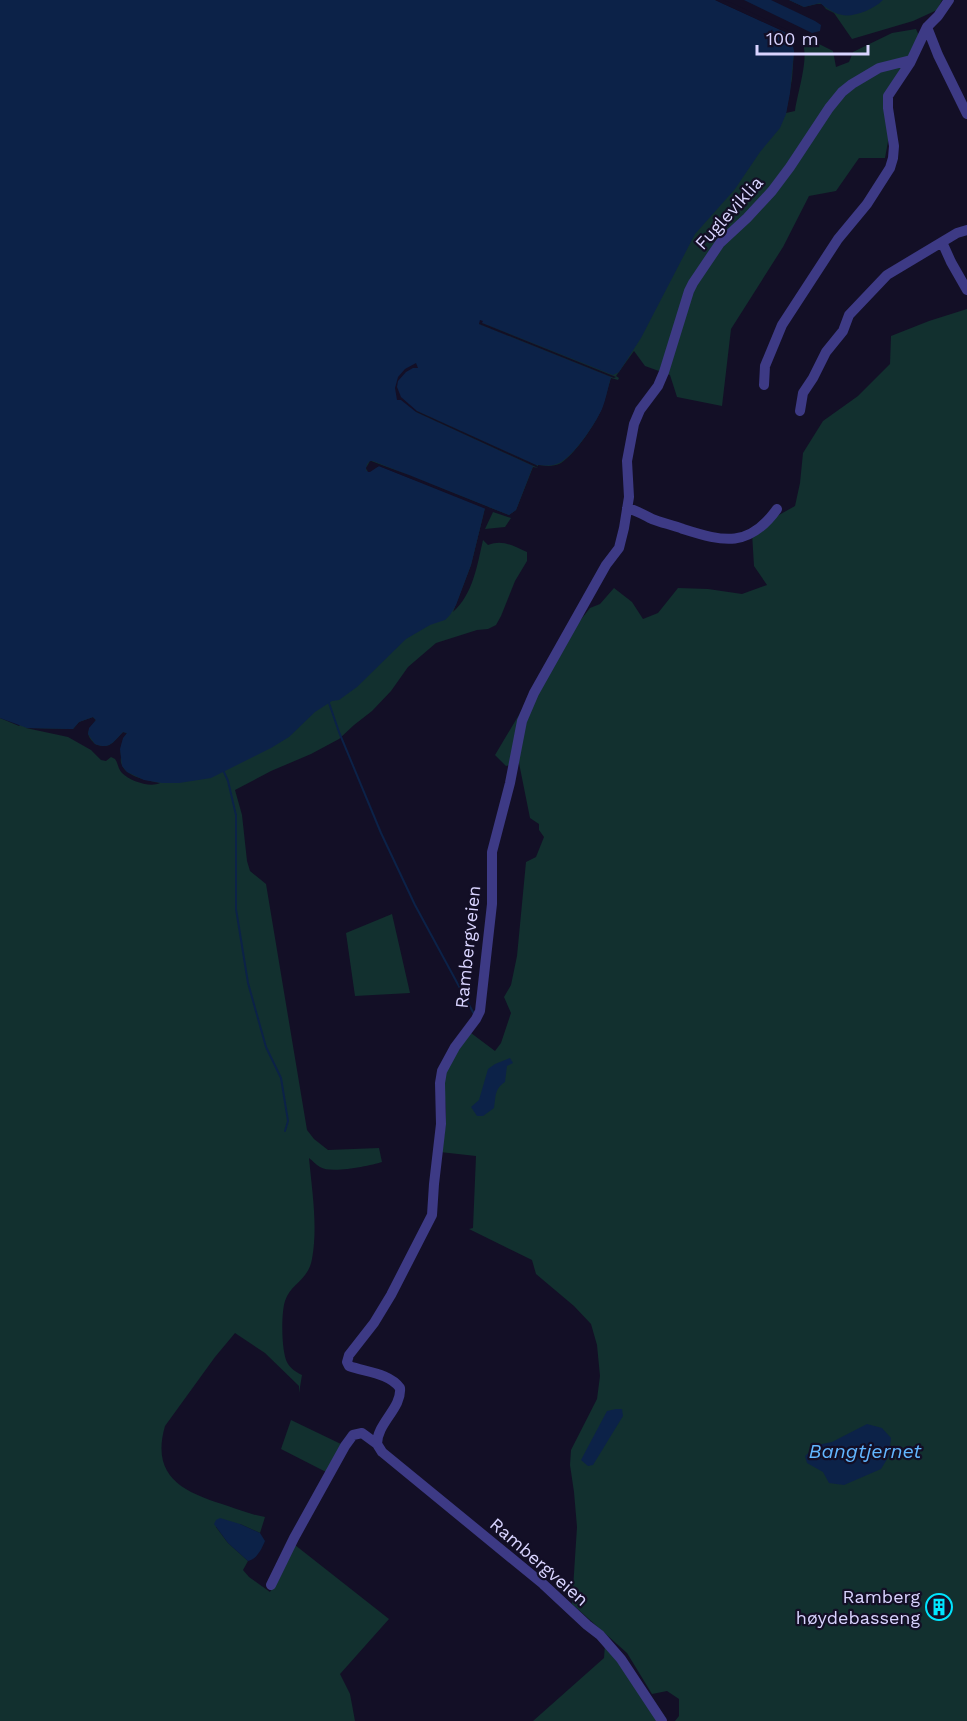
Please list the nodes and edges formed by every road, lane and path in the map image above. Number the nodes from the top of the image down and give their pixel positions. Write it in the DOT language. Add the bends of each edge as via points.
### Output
graph roads {
  1 [pos="949,0"];
  2 [pos="927,27"];
  3 [pos="911,60"];
  4 [pos="967,114"];
  5 [pos="967,230"];
  6 [pos="942,242"];
  7 [pos="967,290"];
  8 [pos="764,385"];
  9 [pos="800,411"];
  10 [pos="627,508"];
  11 [pos="777,509"];
  12 [pos="618,550"];
  13 [pos="377,1444"];
  14 [pos="271,1585"];
  15 [pos="662,1721"];
  1 -- 2 [label="street"];
  2 -- 3 [label="street"];
  2 -- 4 [label="street"];
  3 -- 8 [label="street" via="887,99 894,146 890,168 867,204 835,242 782,325 765,366"];
  3 -- 10 [label="street, Fugleviklia" via="879,68 842,92 764,201 720,243 705,264 689,291 658,386 634,424 627,461"];
  5 -- 6 [label="street"];
  6 -- 7 [label="street"];
  6 -- 9 [label="street" via="887,274 849,315 803,393"];
  10 -- 11 [label="street" via="667,525 726,539 754,533"];
  10 -- 12 [label="street, Fugleviklia"];
  12 -- 13 [label="street, Rambergveien" via="534,693 522,721 492,852 492,901 480,1011 445,1063 441,1076 433,1211 391,1295 348,1358 349,1366 386,1378 400,1388"];
  13 -- 14 [label="street, Rambergveien" via="360,1433 350,1437"];
  13 -- 15 [label="street, Rambergveien" via="600,1635"];
}
